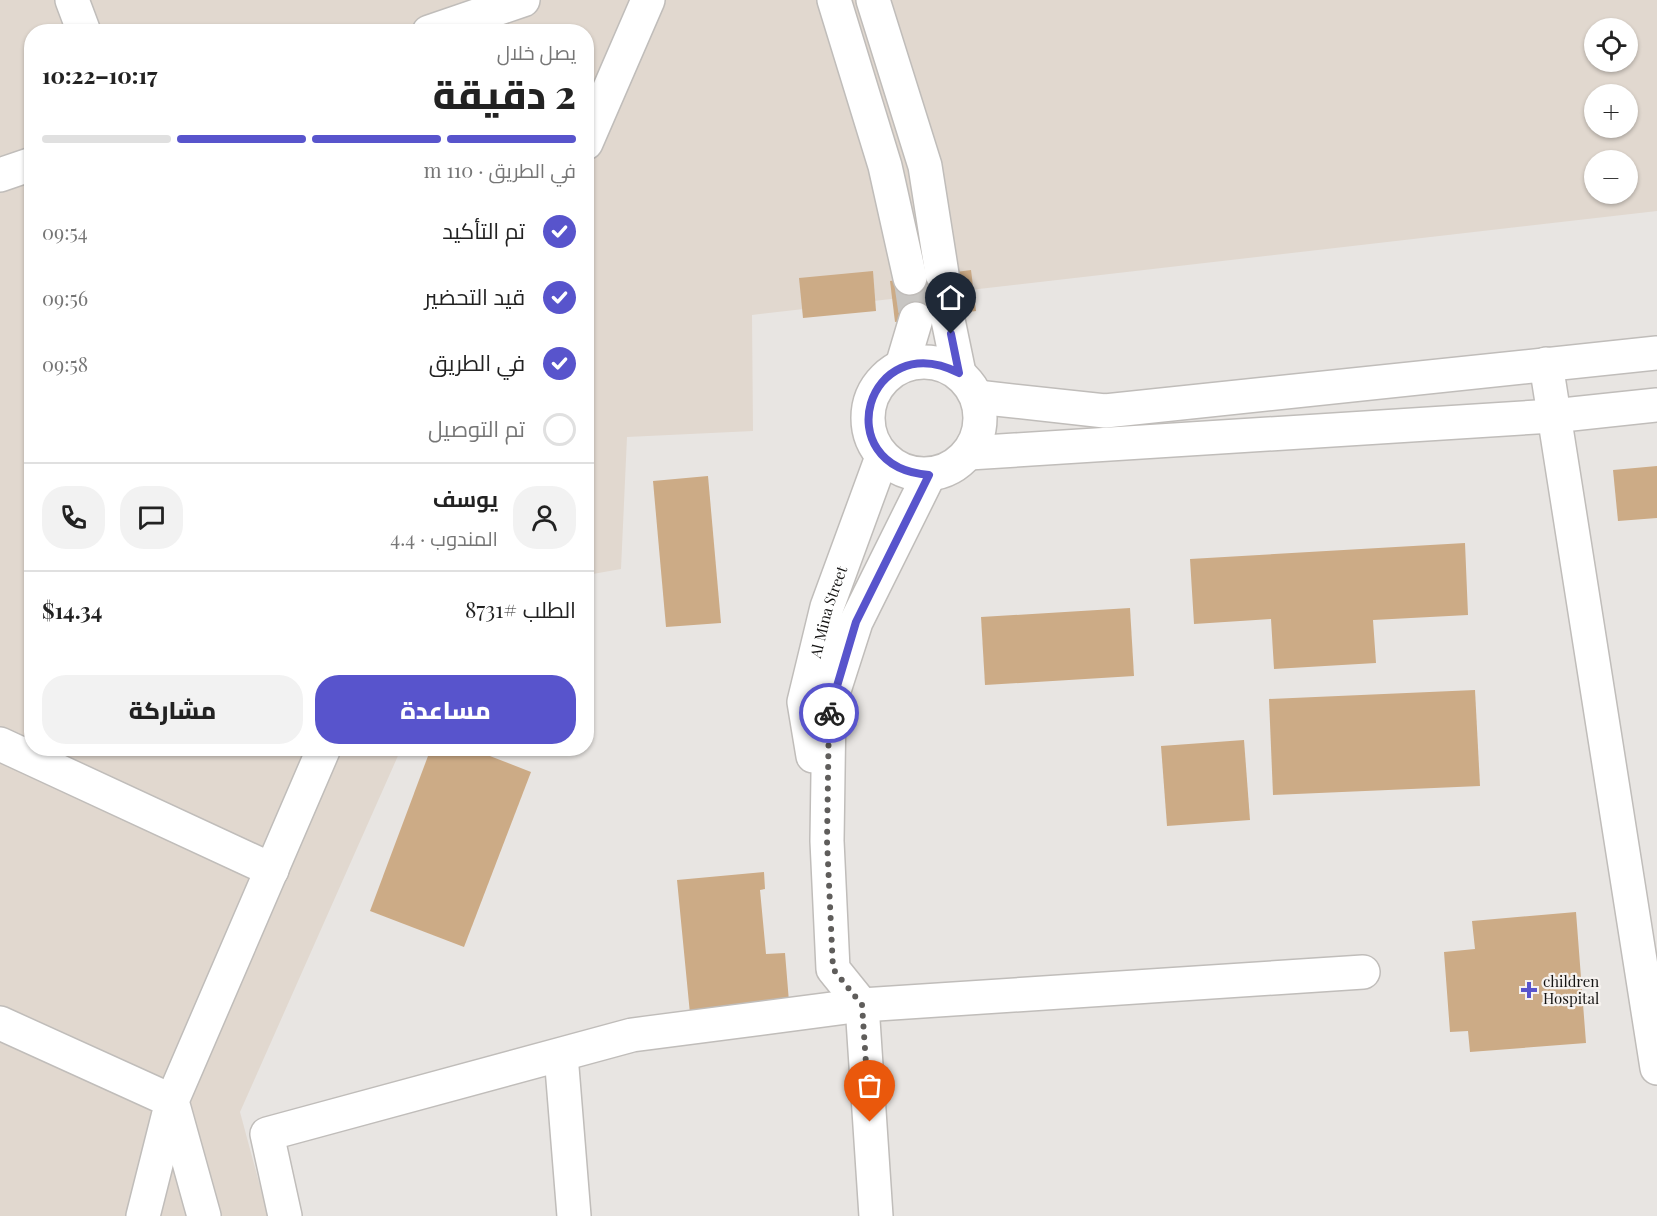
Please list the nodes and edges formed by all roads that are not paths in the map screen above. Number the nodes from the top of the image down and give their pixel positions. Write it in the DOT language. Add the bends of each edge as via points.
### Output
graph roads {
  1 [pos="72,0"];
  2 [pos="523,0"];
  3 [pos="648,0"];
  4 [pos="834,0"];
  5 [pos="873,0"];
  6 [pos="81,24"];
  7 [pos="452,24"];
  8 [pos="594,124"];
  9 [pos="24,167"];
  10 [pos="0,175"];
  11 [pos="942,274"];
  12 [pos="910,278"];
  13 [pos="1657,353"];
  14 [pos="1546,364"];
  15 [pos="902,366"];
  16 [pos="968,385"];
  17 [pos="1657,405"];
  18 [pos="1553,416"];
  19 [pos="969,453"];
  20 [pos="882,457"];
  21 [pos="929,475"];
  22 [pos="0,744"];
  23 [pos="24,755"];
  24 [pos="26,756"];
  25 [pos="321,756"];
  26 [pos="827,841"];
  27 [pos="272,870"];
  28 [pos="1646,928"];
  29 [pos="1362,972"];
  30 [pos="862,1005"];
  31 [pos="0,1023"];
  32 [pos="561,1055"];
  33 [pos="1657,1068"];
  34 [pos="172,1101"];
  35 [pos="143,1216"];
  36 [pos="204,1216"];
  37 [pos="285,1216"];
  38 [pos="574,1216"];
  39 [pos="876,1216"];
  1 -- 6 [label="street"];
  2 -- 7 [label="street"];
  3 -- 8 [label="street"];
  4 -- 12 [label="street" via="885,166"];
  5 -- 11 [label="street" via="925,166"];
  9 -- 10 [label="street"];
  13 -- 14 [label="street"];
  14 -- 16 [label="street" via="1105,411"];
  14 -- 18 [label="street"];
  15 -- 16 [label="street" via="921,362 941,364"];
  15 -- 16 [label="street" via="931,317"];
  15 -- 20 [label="street" via="881,381 871,398 867,417 872,441"];
  16 -- 19 [label="street" via="981,416 978,436"];
  17 -- 18 [label="street"];
  18 -- 19 [label="street"];
  18 -- 28 [label="street"];
  19 -- 21 [label="street" via="955,466"];
  20 -- 21 [label="street" via="909,474"];
  20 -- 26 [label="street, Al Mina Street" via="827,608 804,702"];
  21 -- 26 [label="street, Al Mina Street" via="856,622 829,706"];
  22 -- 23 [label="street"];
  24 -- 27 [label="street"];
  25 -- 27 [label="street"];
  26 -- 30 [label="street, Al Mina Street" via="833,969"];
  27 -- 34 [label="street"];
  28 -- 33 [label="street"];
  29 -- 30 [label="street"];
  30 -- 32 [label="street" via="632,1035"];
  30 -- 39 [label="street"];
  31 -- 34 [label="street"];
  32 -- 37 [label="street" via="267,1134"];
  32 -- 38 [label="street"];
  34 -- 35 [label="street"];
  34 -- 36 [label="street"];
}
